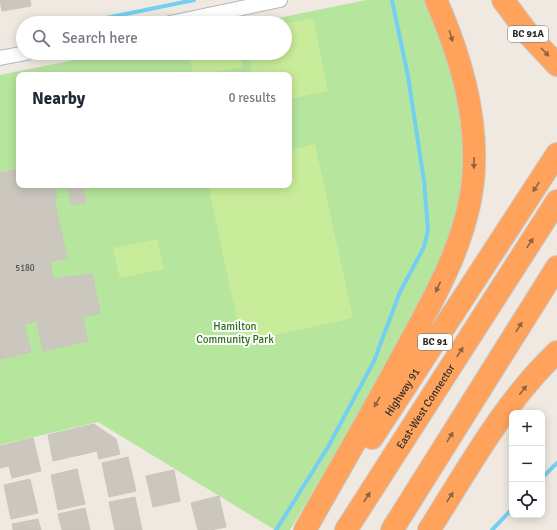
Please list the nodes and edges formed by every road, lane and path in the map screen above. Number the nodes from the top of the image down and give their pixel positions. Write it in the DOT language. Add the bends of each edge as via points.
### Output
graph roads {
  1 [pos="280,0"];
  2 [pos="436,0"];
  3 [pos="503,0"];
  4 [pos="203,16"];
  5 [pos="16,55"];
  6 [pos="0,58"];
  7 [pos="557,64"];
  8 [pos="557,154"];
  9 [pos="557,201"];
  10 [pos="557,267"];
  11 [pos="557,352"];
  12 [pos="305,530"];
  13 [pos="313,530"];
  14 [pos="346,530"];
  15 [pos="392,530"];
  16 [pos="429,530"];
  1 -- 4 [label="street"];
  2 -- 12 [label="highway, one-way" via="448,28 469,96 474,128 474,167 467,214 452,258 428,309"];
  3 -- 7 [label="highway, BC 91A, one-way" via="529,35"];
  5 -- 6 [label="street"];
  8 -- 13 [label="highway, Highway 91 / BC 91, one-way"];
  14 -- 9 [label="highway, East-West Connector / BC 91, one-way"];
  15 -- 10 [label="highway, one-way"];
  16 -- 11 [label="highway, one-way" via="493,430 539,369"];
}
